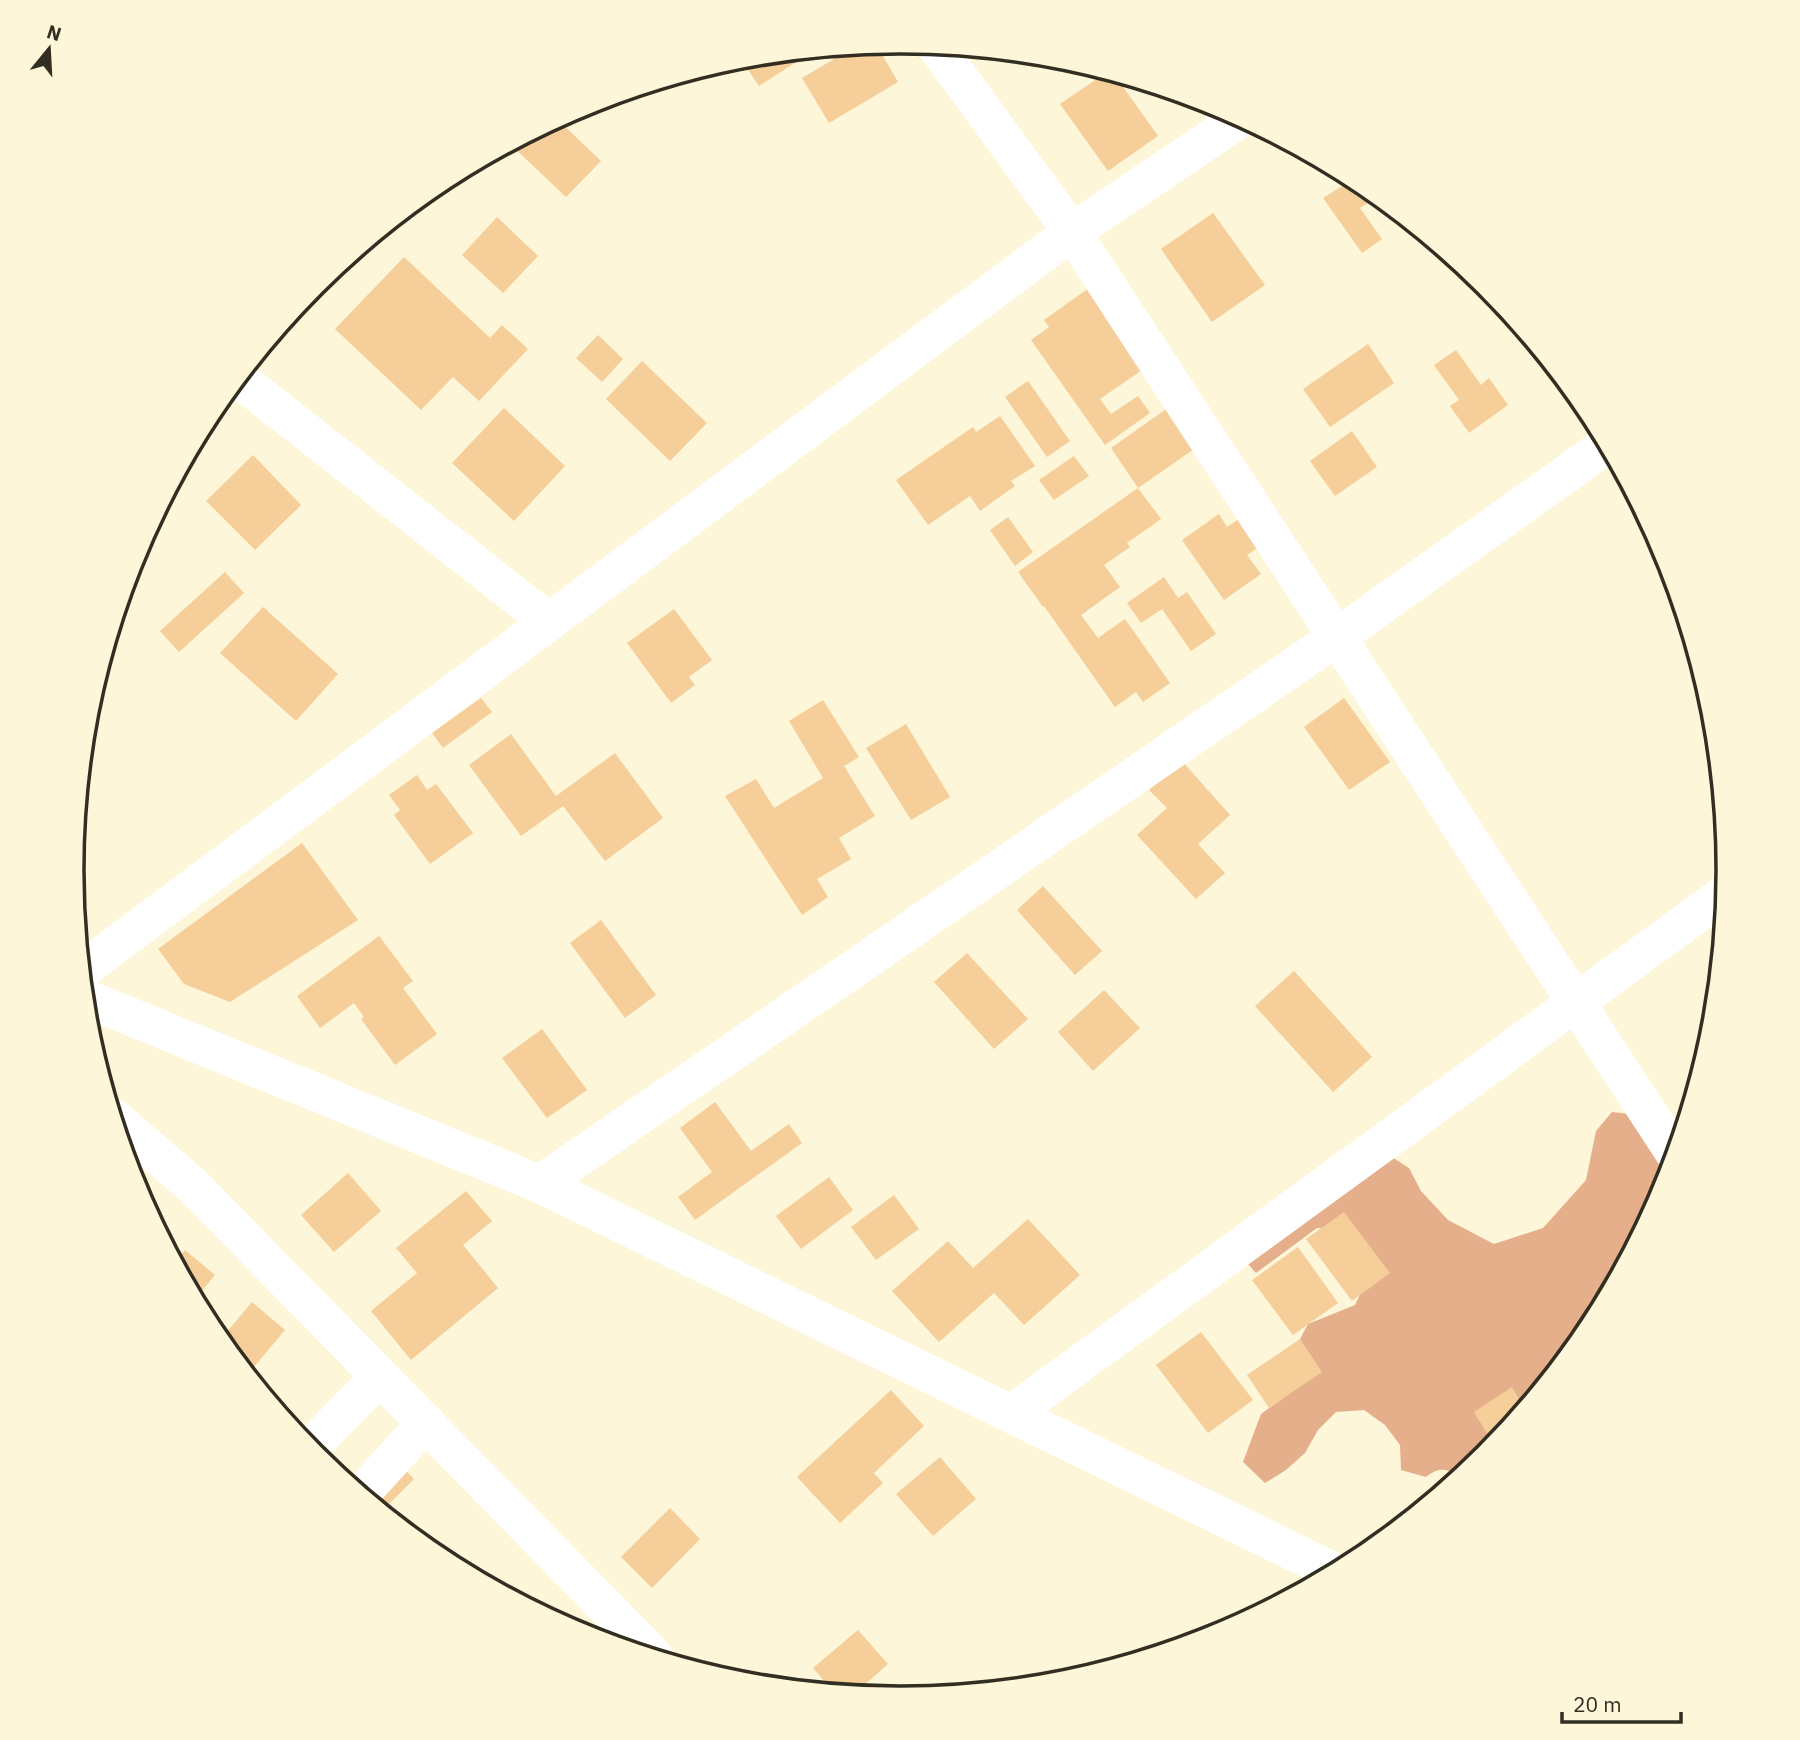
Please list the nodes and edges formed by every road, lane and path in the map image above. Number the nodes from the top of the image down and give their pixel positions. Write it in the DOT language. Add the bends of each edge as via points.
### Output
graph roads {
  1 [pos="943,56"];
  2 [pos="1231,125"];
  3 [pos="1072,232"];
  4 [pos="245,384"];
  5 [pos="1599,451"];
  6 [pos="549,622"];
  7 [pos="1337,637"];
  8 [pos="1715,901"];
  9 [pos="90,964"];
  10 [pos="95,1002"];
  11 [pos="1575,1002"];
  12 [pos="127,1129"];
  13 [pos="1668,1143"];
  14 [pos="540,1184"];
  15 [pos="380,1376"];
  16 [pos="1011,1414"];
  17 [pos="426,1423"];
  18 [pos="317,1441"];
  19 [pos="367,1487"];
  20 [pos="1323,1566"];
  21 [pos="641,1643"];
  1 -- 3 [label="street"];
  2 -- 3 [label="street"];
  3 -- 6 [label="street"];
  3 -- 7 [label="street"];
  4 -- 6 [label="street"];
  5 -- 7 [label="street"];
  6 -- 9 [label="street"];
  7 -- 11 [label="street"];
  7 -- 14 [label="street"];
  8 -- 11 [label="street"];
  10 -- 14 [label="street"];
  11 -- 13 [label="street"];
  11 -- 16 [label="street"];
  12 -- 15 [label="street" via="193,1186"];
  14 -- 16 [label="street"];
  15 -- 17 [label="street"];
  15 -- 18 [label="street"];
  16 -- 20 [label="street"];
  17 -- 19 [label="street"];
  17 -- 21 [label="street"];
}
